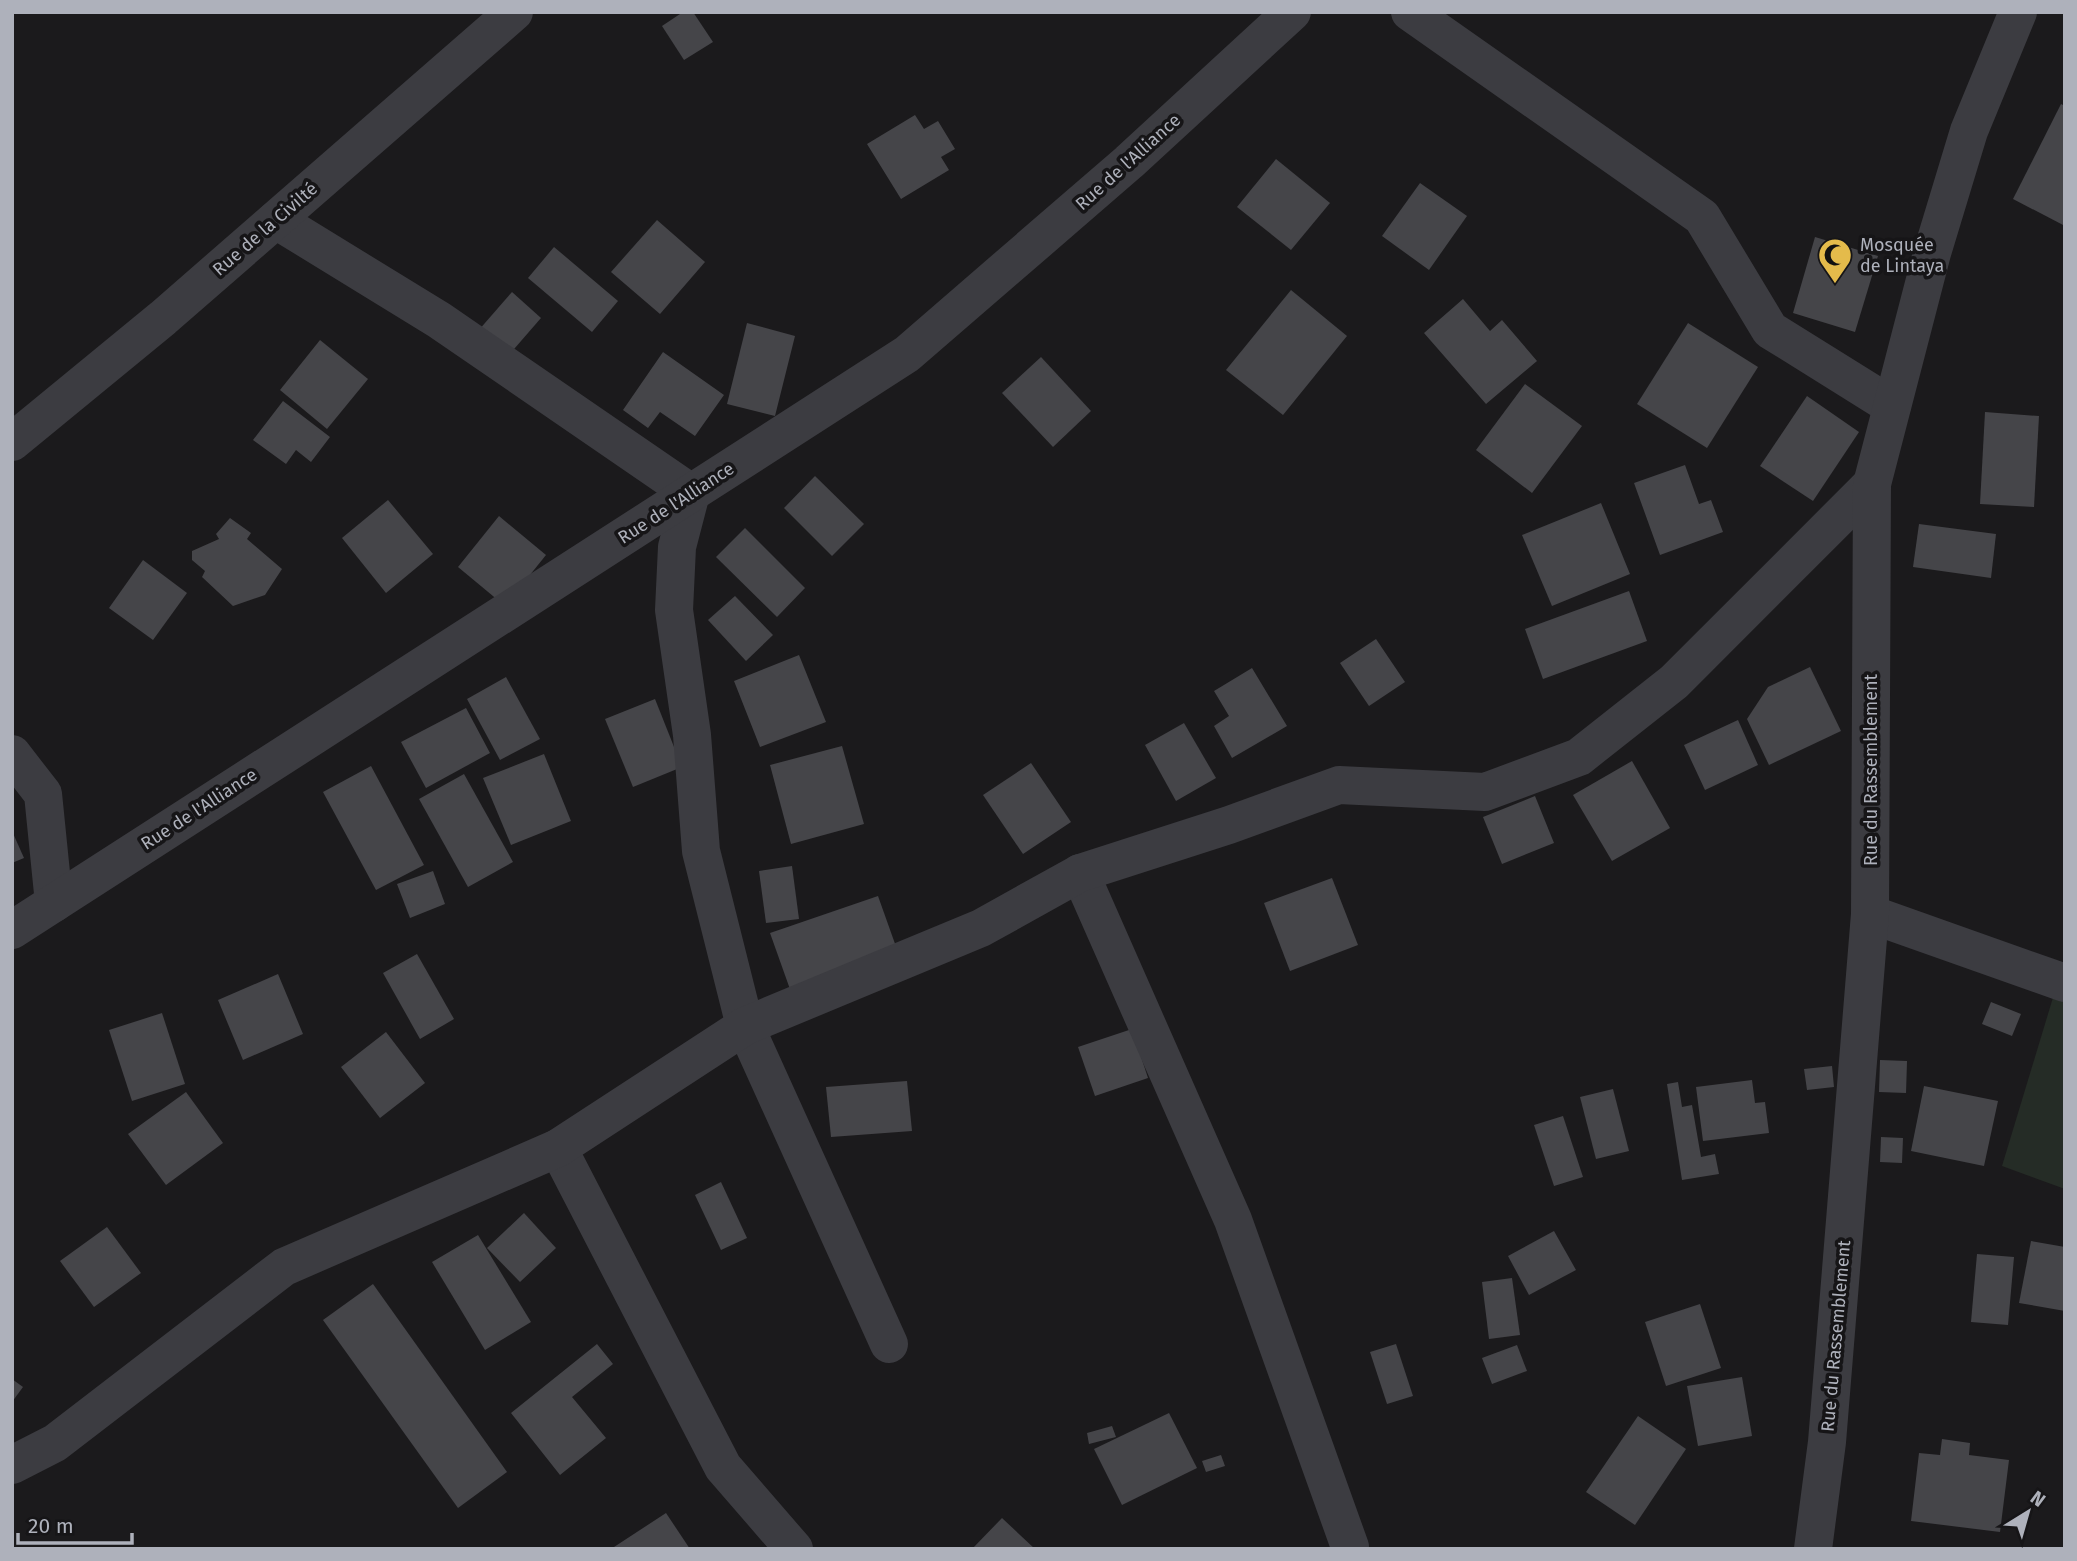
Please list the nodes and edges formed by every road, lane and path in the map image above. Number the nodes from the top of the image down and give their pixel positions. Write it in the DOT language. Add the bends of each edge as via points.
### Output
graph roads {
  1 [pos="514,12"];
  2 [pos="1292,12"];
  3 [pos="1410,12"];
  4 [pos="2018,12"];
  5 [pos="276,219"];
  6 [pos="1892,407"];
  7 [pos="12,442"];
  8 [pos="1872,484"];
  9 [pos="691,493"];
  10 [pos="12,754"];
  11 [pos="1080,873"];
  12 [pos="54,902"];
  13 [pos="1870,914"];
  14 [pos="12,930"];
  15 [pos="2065,983"];
  16 [pos="744,1026"];
  17 [pos="558,1148"];
  18 [pos="889,1344"];
  19 [pos="12,1465"];
  20 [pos="1350,1547"];
  21 [pos="794,1549"];
  22 [pos="1813,1549"];
  1 -- 5 [label="street, Rue de la Civilté"];
  2 -- 9 [label="street, Rue de l'Alliance" via="1129,163 907,354"];
  3 -- 6 [label="street" via="1702,217 1770,330"];
  4 -- 6 [label="street, Rue du Rassemblement" via="1969,131"];
  5 -- 7 [label="street, Rue de la Civilté"];
  5 -- 9 [label="street" via="439,320"];
  6 -- 8 [label="street, Rue du Rassemblement"];
  8 -- 11 [label="street" via="1674,682 1579,757 1485,792 1339,785"];
  8 -- 13 [label="street, Rue du Rassemblement"];
  9 -- 12 [label="street, Rue de l'Alliance"];
  9 -- 16 [label="street" via="677,547 674,610 692,736 701,850"];
  10 -- 12 [label="street" via="43,794"];
  11 -- 16 [label="street" via="981,928"];
  11 -- 20 [label="street" via="1233,1220"];
  12 -- 14 [label="street, Rue de l'Alliance"];
  13 -- 15 [label="street"];
  13 -- 22 [label="street, Rue du Rassemblement" via="1827,1442"];
  16 -- 17 [label="street"];
  16 -- 18 [label="street"];
  17 -- 19 [label="street" via="284,1267 55,1443"];
  17 -- 21 [label="street" via="723,1467"];
}
